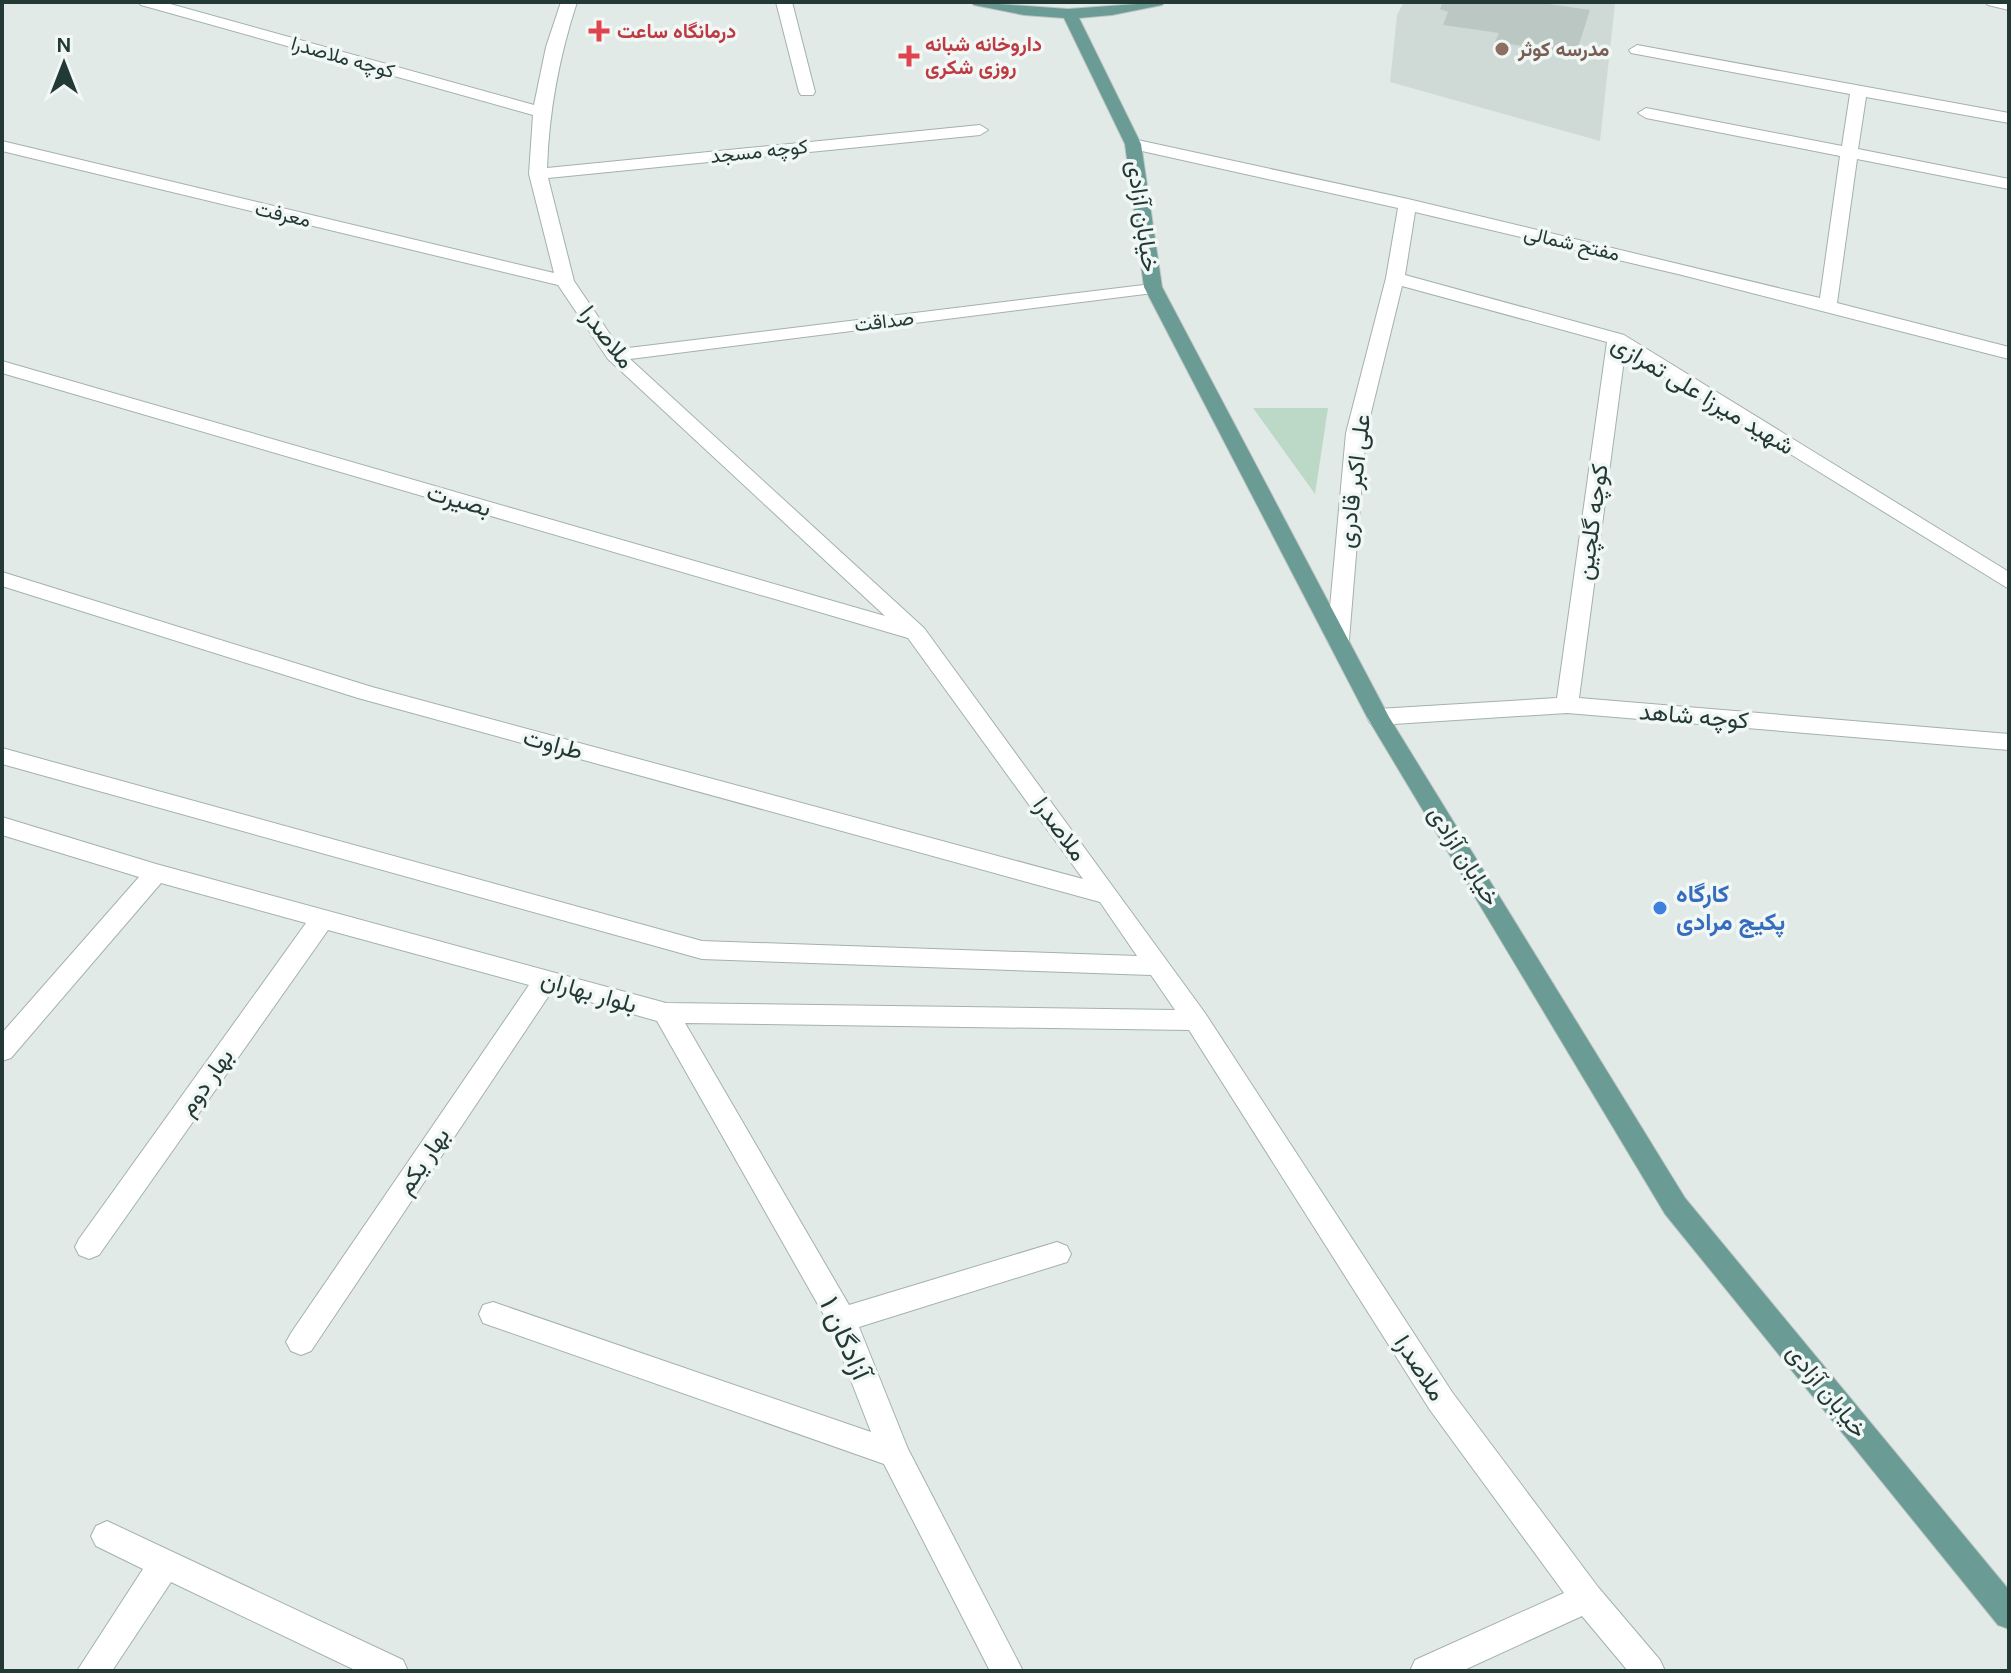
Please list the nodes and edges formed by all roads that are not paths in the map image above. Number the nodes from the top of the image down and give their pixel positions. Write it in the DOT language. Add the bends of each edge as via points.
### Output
graph roads {
  1 [pos="146,2"];
  2 [pos="569,2"];
  3 [pos="784,2"];
  4 [pos="979,2"];
  5 [pos="1157,2"];
  6 [pos="1993,2"];
  7 [pos="2009,5"];
  8 [pos="1070,15"];
  9 [pos="1637,50"];
  10 [pos="807,92"];
  11 [pos="1858,92"];
  12 [pos="541,112"];
  13 [pos="1646,113"];
  14 [pos="2009,118"];
  15 [pos="980,130"];
  16 [pos="1133,144"];
  17 [pos="2,146"];
  18 [pos="1847,154"];
  19 [pos="538,174"];
  20 [pos="2009,184"];
  21 [pos="1408,204"];
  22 [pos="1395,278"];
  23 [pos="565,281"];
  24 [pos="1153,287"];
  25 [pos="1828,304"];
  26 [pos="1617,339"];
  27 [pos="2009,353"];
  28 [pos="615,355"];
  29 [pos="2,367"];
  30 [pos="2,579"];
  31 [pos="2009,582"];
  32 [pos="916,633"];
  33 [pos="1338,640"];
  34 [pos="1567,705"];
  35 [pos="1378,717"];
  36 [pos="2009,742"];
  37 [pos="2,756"];
  38 [pos="2,826"];
  39 [pos="156,873"];
  40 [pos="1108,895"];
  41 [pos="323,918"];
  42 [pos="1156,966"];
  43 [pos="546,980"];
  44 [pos="666,1013"];
  45 [pos="1196,1020"];
  46 [pos="2,1051"];
  47 [pos="89,1247"];
  48 [pos="1057,1254"];
  49 [pos="493,1314"];
  50 [pos="842,1320"];
  51 [pos="301,1342"];
  52 [pos="895,1454"];
  53 [pos="107,1536"];
  54 [pos="164,1565"];
  55 [pos="1587,1598"];
  56 [pos="2009,1614"];
  57 [pos="93,1671"];
  58 [pos="392,1671"];
  59 [pos="1007,1671"];
  60 [pos="1426,1671"];
  61 [pos="1649,1671"];
  1 -- 12 [label="street, کوچه ملاصدرا"];
  2 -- 12 [label="street, ملاصدرا"];
  3 -- 10 [label="street"];
  4 -- 8 [label="main road"];
  5 -- 8 [label="main road"];
  6 -- 7 [label="street"];
  8 -- 16 [label="main road, خیابان آزادی"];
  9 -- 11 [label="street"];
  11 -- 14 [label="street"];
  11 -- 18 [label="street"];
  12 -- 19 [label="street, ملاصدرا"];
  13 -- 18 [label="street"];
  15 -- 19 [label="street, کوچه مسجد"];
  16 -- 21 [label="street, مفتح شمالی"];
  16 -- 24 [label="main road, خیابان آزادی"];
  17 -- 23 [label="street, معرفت"];
  18 -- 20 [label="street"];
  18 -- 25 [label="street"];
  19 -- 23 [label="street, ملاصدرا"];
  21 -- 22 [label="street"];
  21 -- 25 [label="street, مفتح شمالی"];
  22 -- 26 [label="street, شهید میرزا علی تمرازی"];
  22 -- 33 [label="street, علی اکبر قادری" via="1356,433"];
  23 -- 28 [label="street, ملاصدرا"];
  24 -- 28 [label="street, صداقت"];
  24 -- 33 [label="main road, خیابان آزادی"];
  25 -- 27 [label="street, مفتح شمالی"];
  26 -- 31 [label="street, شهید میرزا علی تمرازی"];
  26 -- 34 [label="street, کوچه گلچین"];
  28 -- 32 [label="street, ملاصدرا"];
  29 -- 32 [label="street, بصیرت"];
  30 -- 40 [label="street, طراوت" via="366,693"];
  32 -- 40 [label="street, ملاصدرا"];
  33 -- 35 [label="main road, خیابان آزادی"];
  34 -- 35 [label="street, کوچه شاهد"];
  34 -- 36 [label="street, کوچه شاهد"];
  35 -- 56 [label="main road, خیابان آزادی" via="1675,1206"];
  37 -- 42 [label="street" via="702,950"];
  38 -- 39 [label="street, بلوار بهاران"];
  39 -- 41 [label="street, بلوار بهاران"];
  39 -- 46 [label="street"];
  40 -- 42 [label="street, ملاصدرا"];
  41 -- 43 [label="street, بلوار بهاران"];
  41 -- 47 [label="street, بهار دوم"];
  42 -- 45 [label="street, ملاصدرا"];
  43 -- 44 [label="street, بلوار بهاران"];
  43 -- 51 [label="street, بهار یکم"];
  44 -- 45 [label="street, بلوار بهاران"];
  44 -- 50 [label="street, آزادگان ۱"];
  45 -- 55 [label="street, ملاصدرا" via="1441,1401"];
  48 -- 50 [label="street"];
  49 -- 52 [label="street"];
  50 -- 52 [label="street, آزادگان ۱"];
  52 -- 59 [label="street, آزادگان ۱"];
  53 -- 54 [label="street"];
  54 -- 57 [label="street"];
  54 -- 58 [label="street"];
  55 -- 60 [label="street"];
  55 -- 61 [label="street, ملاصدرا"];
}
